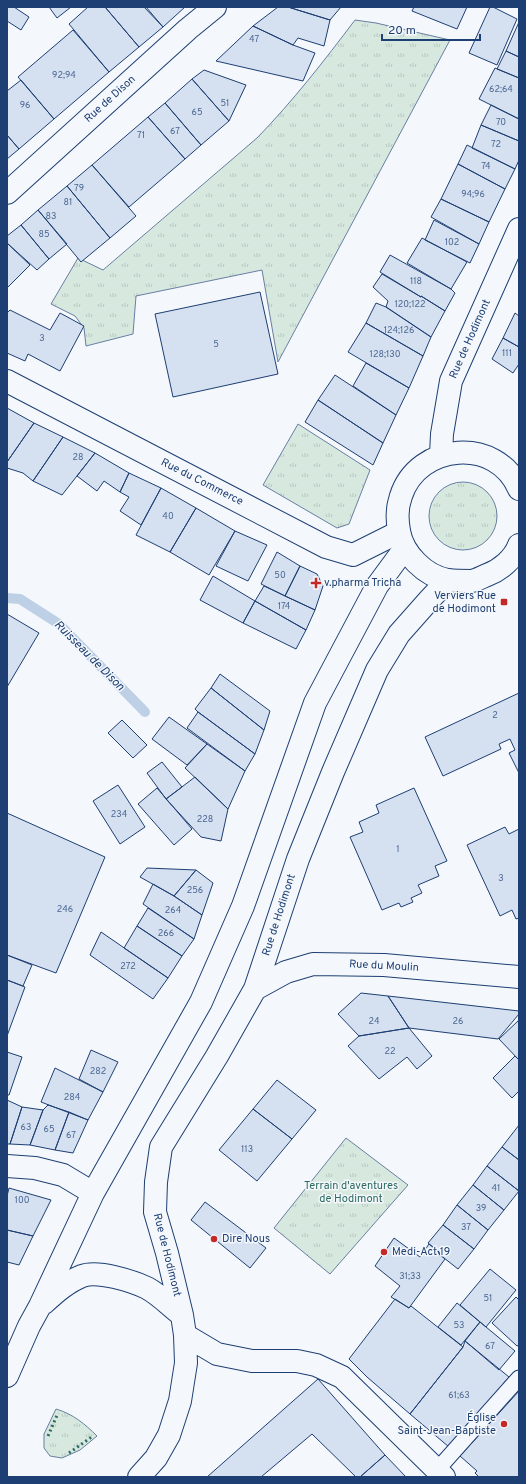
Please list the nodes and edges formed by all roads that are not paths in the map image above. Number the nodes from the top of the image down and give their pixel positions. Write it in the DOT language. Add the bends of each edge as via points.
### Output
graph roads {
  1 [pos="214,7"];
  2 [pos="7,193"];
  3 [pos="519,229"];
  4 [pos="7,382"];
  5 [pos="441,455"];
  6 [pos="518,484"];
  7 [pos="402,540"];
  8 [pos="519,546"];
  9 [pos="448,580"];
  10 [pos="519,977"];
  11 [pos="255,989"];
  12 [pos="7,1166"];
  13 [pos="93,1193"];
  14 [pos="40,1306"];
  15 [pos="183,1325"];
  16 [pos="7,1376"];
  17 [pos="519,1378"];
  18 [pos="441,1474"];
  19 [pos="139,1477"];
  1 -- 2 [label="main road, Rue de Dison"];
  3 -- 5 [label="main road, Rue de Hodimont" via="451,381"];
  4 -- 7 [label="main road, Rue du Commerce" via="326,547 353,555"];
  5 -- 6 [label="main road" via="462,451 483,455 502,465"];
  5 -- 7 [label="main road" via="420,467 405,485 397,508"];
  7 -- 9 [label="main road" via="416,563 431,574"];
  7 -- 13 [label="main road, Rue de Hodimont" via="315,703 243,906 201,1002"];
  8 -- 9 [label="main road" via="516,553 498,571 474,581"];
  9 -- 11 [label="main road, Rue de Hodimont" via="399,634 376,670 298,859"];
  10 -- 11 [label="main road, Rue du Moulin" via="384,965 313,964 286,972"];
  11 -- 15 [label="main road, Rue de Hodimont" via="160,1147 155,1212"];
  12 -- 13 [label="main road" via="35,1168 63,1175"];
  13 -- 14 [label="main road, Rue de Hodimont"];
  14 -- 15 [label="main road, Rue de Hodimont" via="82,1276 102,1274 121,1278 148,1289"];
  14 -- 16 [label="main road, Rue de Hodimont"];
  15 -- 18 [label="main road" via="217,1354 252,1361 297,1361 342,1377"];
  15 -- 19 [label="main road, Rue de Hodimont" via="186,1363 180,1401 169,1435 160,1452"];
  17 -- 18 [label="lane"];
}
